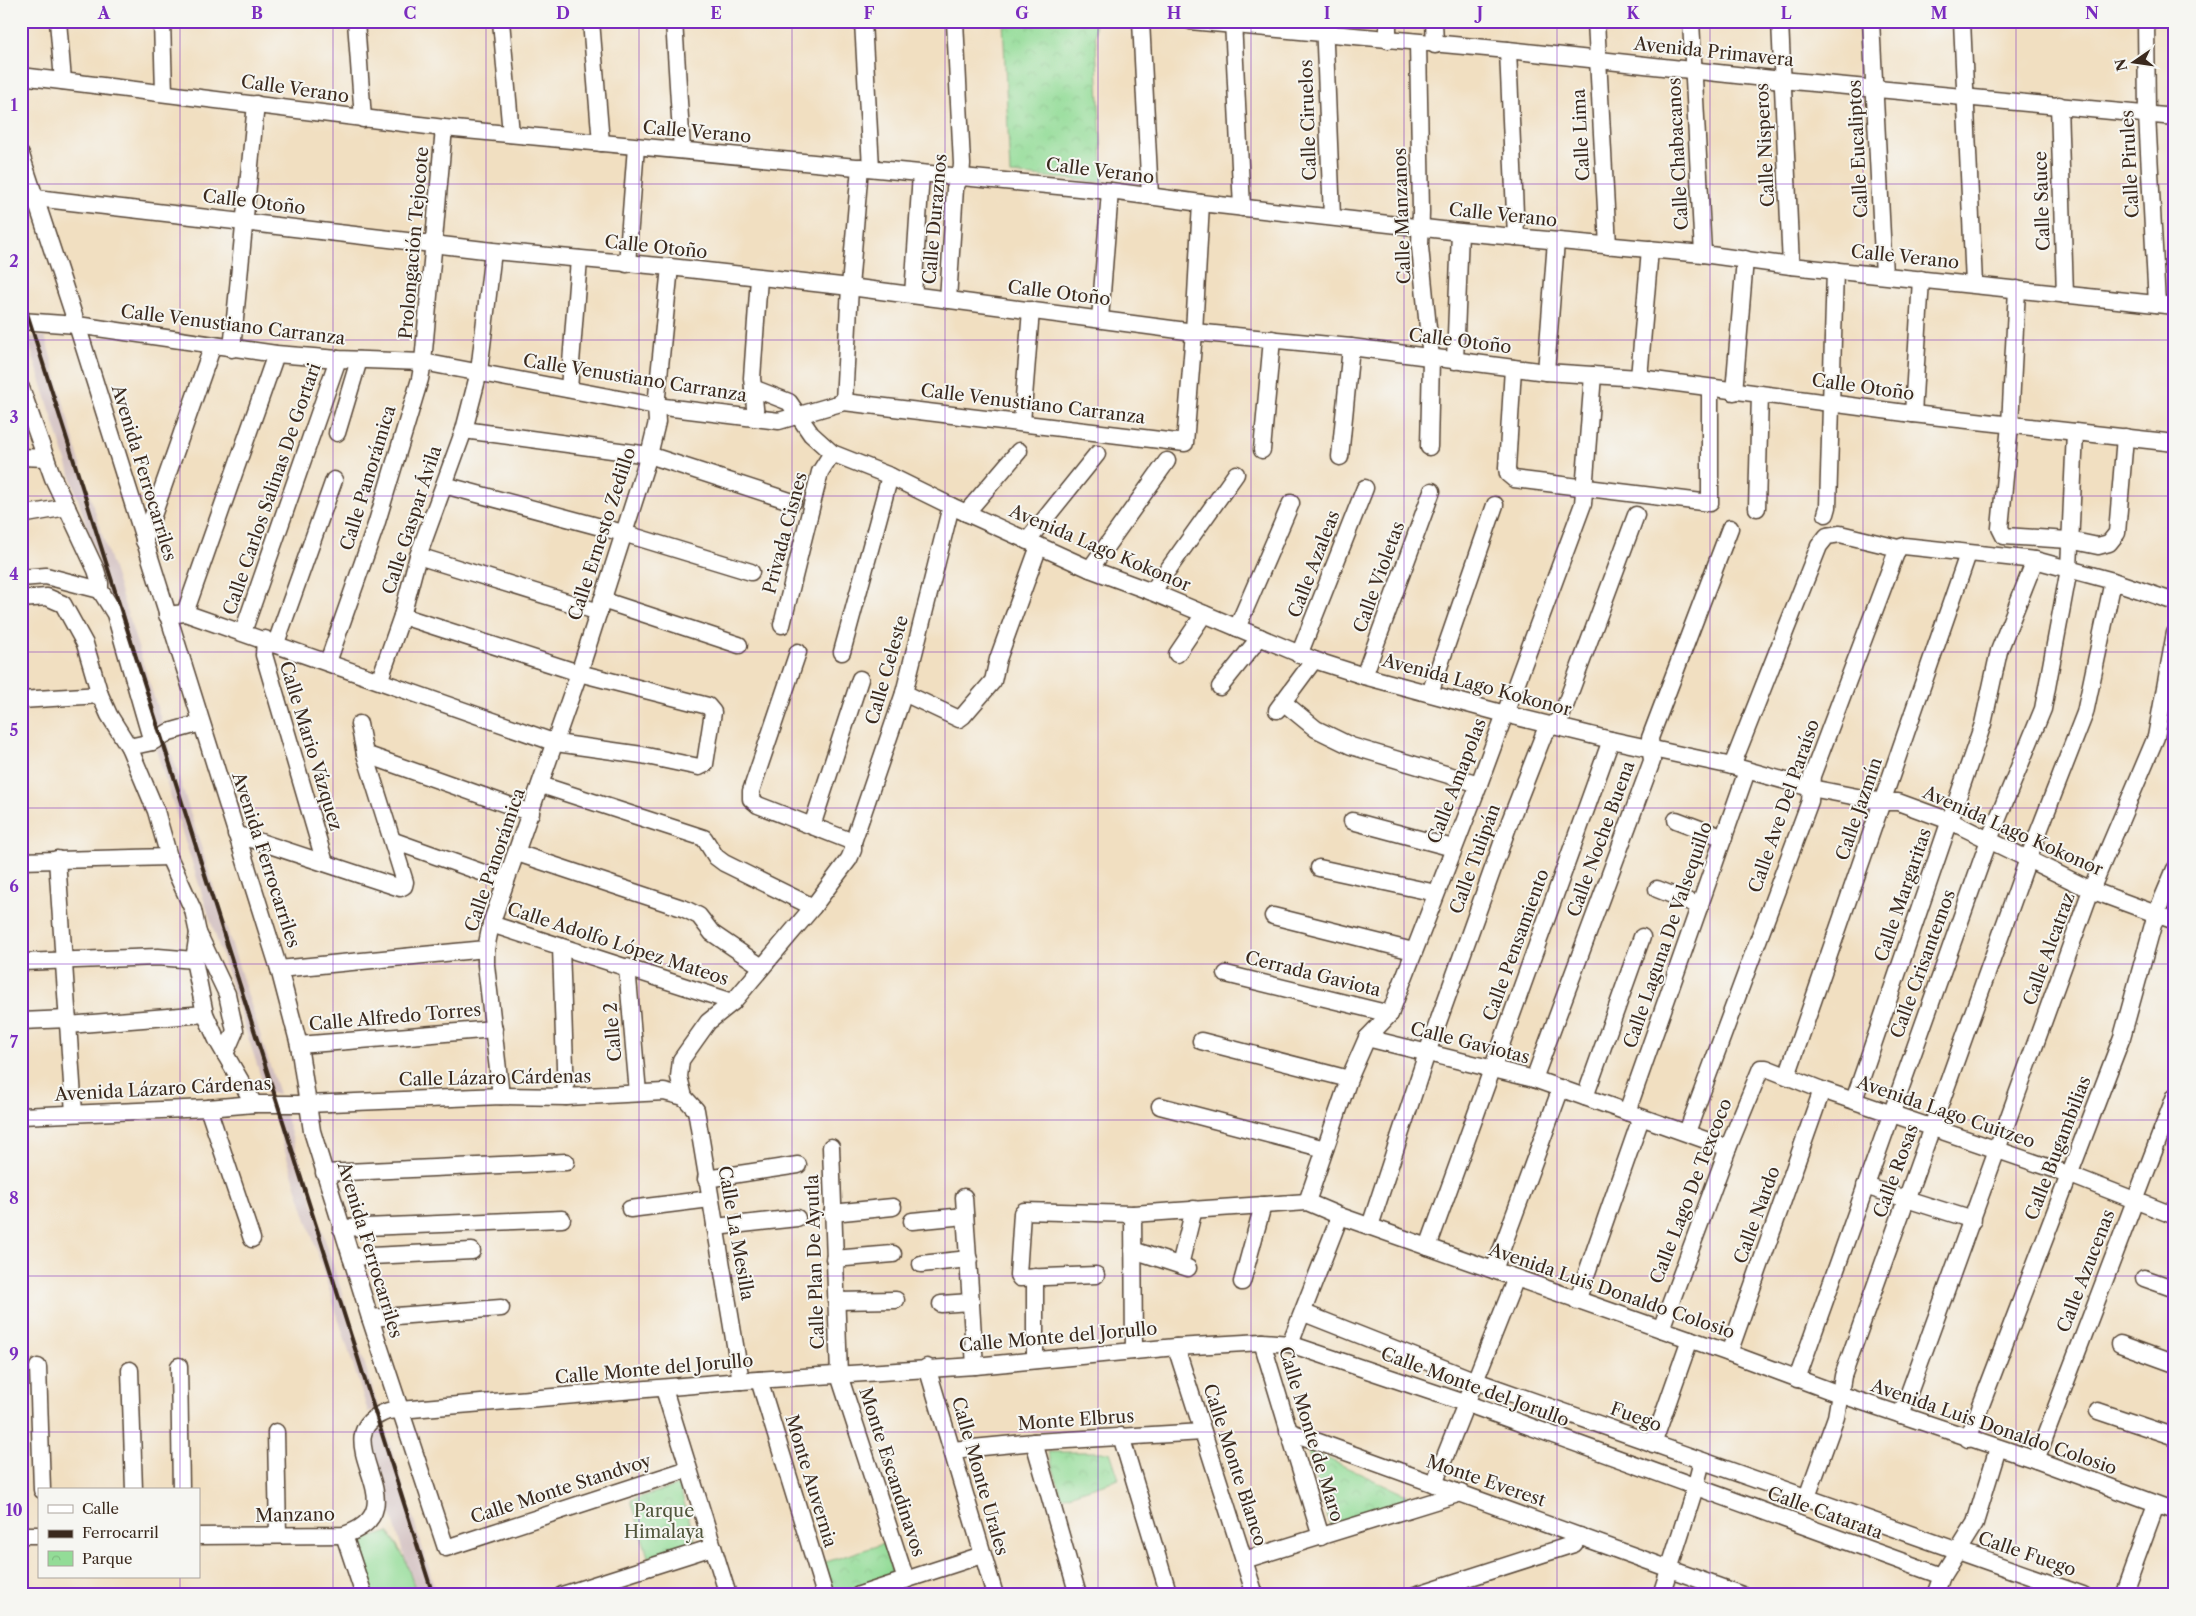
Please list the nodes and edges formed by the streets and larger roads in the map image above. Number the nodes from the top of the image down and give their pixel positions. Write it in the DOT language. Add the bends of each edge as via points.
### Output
graph roads {
  1 [pos="58,21"];
  2 [pos="162,21"];
  3 [pos="356,21"];
  4 [pos="501,21"];
  5 [pos="591,21"];
  6 [pos="674,21"];
  7 [pos="863,21"];
  8 [pos="955,21"];
  9 [pos="1141,21"];
  10 [pos="1190,21"];
  11 [pos="1388,21"];
  12 [pos="1434,21"];
  13 [pos="1596,21"];
  14 [pos="1691,21"];
  15 [pos="1780,21"];
  16 [pos="1871,21"];
  17 [pos="1962,21"];
  18 [pos="2146,21"];
  19 [pos="1233,23"];
  20 [pos="1324,28"];
  21 [pos="1388,40"];
  22 [pos="1418,43"];
  23 [pos="1435,44"];
  24 [pos="1508,50"];
  25 [pos="1597,61"];
  26 [pos="1693,70"];
  27 [pos="21,76"];
  28 [pos="1782,80"];
  29 [pos="63,81"];
  30 [pos="1874,88"];
  31 [pos="164,94"];
  32 [pos="1965,97"];
  33 [pos="256,104"];
  34 [pos="2058,105"];
  35 [pos="2148,115"];
  36 [pos="2175,117"];
  37 [pos="363,119"];
  38 [pos="444,128"];
  39 [pos="511,134"];
  40 [pos="601,143"];
  41 [pos="636,147"];
  42 [pos="682,150"];
  43 [pos="21,155"];
  44 [pos="865,168"];
  45 [pos="921,174"];
  46 [pos="961,176"];
  47 [pos="1110,191"];
  48 [pos="1150,196"];
  49 [pos="36,198"];
  50 [pos="1200,203"];
  51 [pos="1242,208"];
  52 [pos="1332,217"];
  53 [pos="244,220"];
  54 [pos="1421,226"];
  55 [pos="1460,232"];
  56 [pos="1516,237"];
  57 [pos="1556,241"];
  58 [pos="434,243"];
  59 [pos="1608,246"];
  60 [pos="1650,249"];
  61 [pos="493,251"];
  62 [pos="1702,254"];
  63 [pos="580,259"];
  64 [pos="1745,259"];
  65 [pos="628,264"];
  66 [pos="1791,266"];
  67 [pos="670,267"];
  68 [pos="1835,270"];
  69 [pos="1884,275"];
  70 [pos="759,278"];
  71 [pos="1921,279"];
  72 [pos="1974,284"];
  73 [pos="850,287"];
  74 [pos="2017,289"];
  75 [pos="913,295"];
  76 [pos="2065,295"];
  77 [pos="948,300"];
  78 [pos="2158,304"];
  79 [pos="2175,306"];
  80 [pos="1032,310"];
  81 [pos="1100,319"];
  82 [pos="21,321"];
  83 [pos="77,325"];
  84 [pos="1194,332"];
  85 [pos="1272,339"];
  86 [pos="213,344"];
  87 [pos="1351,347"];
  88 [pos="232,349"];
  89 [pos="276,354"];
  90 [pos="1431,358"];
  91 [pos="338,359"];
  92 [pos="359,360"];
  93 [pos="1455,361"];
  94 [pos="424,362"];
  95 [pos="1513,368"];
  96 [pos="479,372"];
  97 [pos="1546,372"];
  98 [pos="1593,375"];
  99 [pos="1639,378"];
  100 [pos="753,388"];
  101 [pos="569,389"];
  102 [pos="1710,389"];
  103 [pos="1734,392"];
  104 [pos="1760,394"];
  105 [pos="23,398"];
  106 [pos="844,402"];
  107 [pos="1831,403"];
  108 [pos="656,406"];
  109 [pos="1912,414"];
  110 [pos="797,416"];
  111 [pos="756,418"];
  112 [pos="1022,422"];
  113 [pos="2010,425"];
  114 [pos="464,430"];
  115 [pos="2075,432"];
  116 [pos="337,433"];
  117 [pos="2124,437"];
  118 [pos="2175,443"];
  119 [pos="1429,447"];
  120 [pos="1262,450"];
  121 [pos="1019,451"];
  122 [pos="832,452"];
  123 [pos="1097,454"];
  124 [pos="649,456"];
  125 [pos="21,457"];
  126 [pos="1340,457"];
  127 [pos="46,458"];
  128 [pos="1167,461"];
  129 [pos="1236,474"];
  130 [pos="890,476"];
  131 [pos="334,480"];
  132 [pos="444,485"];
  133 [pos="1365,488"];
  134 [pos="1432,491"];
  135 [pos="1585,495"];
  136 [pos="794,502"];
  137 [pos="1290,503"];
  138 [pos="1495,504"];
  139 [pos="67,507"];
  140 [pos="1757,508"];
  141 [pos="958,510"];
  142 [pos="1826,514"];
  143 [pos="21,515"];
  144 [pos="1636,515"];
  145 [pos="1730,528"];
  146 [pos="623,533"];
  147 [pos="144,540"];
  148 [pos="1033,543"];
  149 [pos="1898,548"];
  150 [pos="1968,554"];
  151 [pos="2069,554"];
  152 [pos="418,556"];
  153 [pos="2035,560"];
  154 [pos="1090,569"];
  155 [pos="752,572"];
  156 [pos="21,578"];
  157 [pos="2113,581"];
  158 [pos="100,590"];
  159 [pos="1152,592"];
  160 [pos="21,599"];
  161 [pos="2175,602"];
  162 [pos="600,606"];
  163 [pos="185,613"];
  164 [pos="1204,614"];
  165 [pos="167,615"];
  166 [pos="402,616"];
  167 [pos="782,625"];
  168 [pos="1237,628"];
  169 [pos="243,632"];
  170 [pos="2175,633"];
  171 [pos="1260,637"];
  172 [pos="270,641"];
  173 [pos="739,645"];
  174 [pos="798,652"];
  175 [pos="842,652"];
  176 [pos="1178,654"];
  177 [pos="1306,658"];
  178 [pos="328,662"];
  179 [pos="579,673"];
  180 [pos="1364,676"];
  181 [pos="380,679"];
  182 [pos="860,679"];
  183 [pos="1220,687"];
  184 [pos="904,693"];
  185 [pos="1430,693"];
  186 [pos="100,695"];
  187 [pos="21,700"];
  188 [pos="1505,714"];
  189 [pos="201,723"];
  190 [pos="359,724"];
  191 [pos="1553,726"];
  192 [pos="1611,740"];
  193 [pos="152,742"];
  194 [pos="556,743"];
  195 [pos="128,747"];
  196 [pos="1650,749"];
  197 [pos="365,754"];
  198 [pos="1740,769"];
  199 [pos="1479,784"];
  200 [pos="541,785"];
  201 [pos="1811,788"];
  202 [pos="1883,802"];
  203 [pos="531,813"];
  204 [pos="1676,820"];
  205 [pos="1352,821"];
  206 [pos="1950,821"];
  207 [pos="812,826"];
  208 [pos="236,834"];
  209 [pos="1724,838"];
  210 [pos="1989,840"];
  211 [pos="394,841"];
  212 [pos="853,842"];
  213 [pos="1453,848"];
  214 [pos="516,853"];
  215 [pos="169,857"];
  216 [pos="57,859"];
  217 [pos="2028,859"];
  218 [pos="21,861"];
  219 [pos="326,863"];
  220 [pos="1319,868"];
  221 [pos="2175,868"];
  222 [pos="506,881"];
  223 [pos="1657,889"];
  224 [pos="2091,890"];
  225 [pos="1436,893"];
  226 [pos="1700,906"];
  227 [pos="812,907"];
  228 [pos="2156,914"];
  229 [pos="1273,916"];
  230 [pos="2175,921"];
  231 [pos="491,924"];
  232 [pos="198,933"];
  233 [pos="1642,937"];
  234 [pos="562,947"];
  235 [pos="486,949"];
  236 [pos="1413,951"];
  237 [pos="194,960"];
  238 [pos="64,961"];
  239 [pos="21,962"];
  240 [pos="627,967"];
  241 [pos="762,967"];
  242 [pos="279,969"];
  243 [pos="1226,974"];
  244 [pos="732,1002"];
  245 [pos="206,1014"];
  246 [pos="1390,1014"];
  247 [pos="21,1021"];
  248 [pos="68,1022"];
  249 [pos="494,1029"];
  250 [pos="1367,1038"];
  251 [pos="1200,1041"];
  252 [pos="299,1045"];
  253 [pos="1427,1053"];
  254 [pos="225,1054"];
  255 [pos="1493,1068"];
  256 [pos="1761,1068"];
  257 [pos="1788,1076"];
  258 [pos="1349,1079"];
  259 [pos="1534,1079"];
  260 [pos="1561,1088"];
  261 [pos="1822,1090"];
  262 [pos="638,1093"];
  263 [pos="501,1096"];
  264 [pos="2175,1096"];
  265 [pos="566,1097"];
  266 [pos="684,1097"];
  267 [pos="1585,1097"];
  268 [pos="1854,1100"];
  269 [pos="254,1104"];
  270 [pos="306,1104"];
  271 [pos="1160,1106"];
  272 [pos="208,1108"];
  273 [pos="74,1113"];
  274 [pos="1891,1113"];
  275 [pos="1634,1115"];
  276 [pos="21,1116"];
  277 [pos="1933,1127"];
  278 [pos="1687,1132"];
  279 [pos="831,1147"];
  280 [pos="1728,1148"];
  281 [pos="1325,1149"];
  282 [pos="1998,1151"];
  283 [pos="566,1162"];
  284 [pos="798,1166"];
  285 [pos="324,1173"];
  286 [pos="2068,1174"];
  287 [pos="706,1179"];
  288 [pos="1865,1186"];
  289 [pos="964,1197"];
  290 [pos="710,1199"];
  291 [pos="1907,1199"];
  292 [pos="2134,1200"];
  293 [pos="1307,1202"];
  294 [pos="1263,1205"];
  295 [pos="893,1208"];
  296 [pos="630,1209"];
  297 [pos="1194,1209"];
  298 [pos="832,1213"];
  299 [pos="1133,1214"];
  300 [pos="965,1216"];
  301 [pos="1340,1216"];
  302 [pos="2175,1216"];
  303 [pos="797,1218"];
  304 [pos="562,1219"];
  305 [pos="1973,1220"];
  306 [pos="912,1221"];
  307 [pos="1370,1226"];
  308 [pos="715,1227"];
  309 [pos="341,1228"];
  310 [pos="252,1239"];
  311 [pos="1428,1247"];
  312 [pos="472,1250"];
  313 [pos="1133,1250"];
  314 [pos="893,1254"];
  315 [pos="350,1257"];
  316 [pos="834,1259"];
  317 [pos="969,1259"];
  318 [pos="921,1264"];
  319 [pos="1494,1270"];
  320 [pos="1096,1275"];
  321 [pos="1035,1278"];
  322 [pos="1516,1278"];
  323 [pos="2144,1278"];
  324 [pos="1242,1282"];
  325 [pos="2175,1289"];
  326 [pos="896,1300"];
  327 [pos="1577,1301"];
  328 [pos="836,1302"];
  329 [pos="971,1302"];
  330 [pos="941,1304"];
  331 [pos="501,1308"];
  332 [pos="1304,1313"];
  333 [pos="370,1318"];
  334 [pos="1661,1329"];
  335 [pos="1690,1339"];
  336 [pos="1262,1342"];
  337 [pos="1290,1344"];
  338 [pos="2120,1344"];
  339 [pos="1176,1347"];
  340 [pos="1134,1351"];
  341 [pos="1729,1353"];
  342 [pos="1035,1360"];
  343 [pos="2175,1364"];
  344 [pos="179,1366"];
  345 [pos="975,1366"];
  346 [pos="38,1367"];
  347 [pos="927,1367"];
  348 [pos="130,1370"];
  349 [pos="839,1376"];
  350 [pos="1797,1379"];
  351 [pos="759,1380"];
  352 [pos="741,1381"];
  353 [pos="1476,1381"];
  354 [pos="664,1388"];
  355 [pos="1839,1394"];
  356 [pos="1465,1404"];
  357 [pos="400,1410"];
  358 [pos="2098,1411"];
  359 [pos="1902,1415"];
  360 [pos="1288,1431"];
  361 [pos="276,1432"];
  362 [pos="1203,1432"];
  363 [pos="1121,1436"];
  364 [pos="2175,1437"];
  365 [pos="1968,1439"];
  366 [pos="1034,1442"];
  367 [pos="1653,1444"];
  368 [pos="1998,1448"];
  369 [pos="952,1450"];
  370 [pos="2036,1460"];
  371 [pos="1702,1461"];
  372 [pos="688,1469"];
  373 [pos="1434,1484"];
  374 [pos="42,1488"];
  375 [pos="134,1488"];
  376 [pos="181,1488"];
  377 [pos="1695,1488"];
  378 [pos="1461,1493"];
  379 [pos="1807,1497"];
  380 [pos="2156,1505"];
  381 [pos="2175,1511"];
  382 [pos="344,1534"];
  383 [pos="21,1535"];
  384 [pos="38,1535"];
  385 [pos="278,1535"];
  386 [pos="200,1536"];
  387 [pos="1580,1536"];
  388 [pos="1321,1537"];
  389 [pos="713,1547"];
  390 [pos="446,1548"];
  391 [pos="1958,1552"];
  392 [pos="982,1555"];
  393 [pos="1244,1560"];
  394 [pos="1670,1570"];
  395 [pos="1942,1576"];
  396 [pos="906,1580"];
  397 [pos="364,1595"];
  398 [pos="562,1595"];
  399 [pos="728,1595"];
  400 [pos="825,1595"];
  401 [pos="859,1595"];
  402 [pos="995,1595"];
  403 [pos="1078,1595"];
  404 [pos="1169,1595"];
  405 [pos="1255,1595"];
  406 [pos="1415,1595"];
  407 [pos="1661,1595"];
  408 [pos="1742,1595"];
  409 [pos="1934,1595"];
  410 [pos="2083,1595"];
  411 [pos="2122,1595"];
  1 -- 29 [label="street"];
  2 -- 31 [label="street"];
  3 -- 37 [label="street"];
  4 -- 39 [label="street"];
  5 -- 40 [label="street"];
  6 -- 42 [label="street"];
  7 -- 44 [label="street"];
  8 -- 46 [label="street, Calle Duraznos"];
  9 -- 48 [label="street"];
  10 -- 19 [label="street, Avenida Primavera"];
  11 -- 21 [label="street"];
  12 -- 23 [label="street"];
  13 -- 25 [label="street, Calle Lima"];
  14 -- 26 [label="street, Calle Chabacanos"];
  15 -- 28 [label="street, Calle Nisperos"];
  16 -- 30 [label="street, Calle Eucaliptos"];
  17 -- 32 [label="street"];
  18 -- 35 [label="street, Calle Pirules"];
  19 -- 20 [label="street, Avenida Primavera"];
  19 -- 51 [label="street"];
  20 -- 21 [label="street, Avenida Primavera"];
  20 -- 52 [label="street, Calle Ciruelos"];
  21 -- 22 [label="street, Avenida Primavera"];
  22 -- 23 [label="street, Avenida Primavera"];
  22 -- 54 [label="street, Calle Manzanos"];
  23 -- 24 [label="street, Avenida Primavera"];
  24 -- 25 [label="street, Avenida Primavera"];
  24 -- 56 [label="street"];
  25 -- 26 [label="street, Avenida Primavera"];
  25 -- 59 [label="street, Calle Lima"];
  26 -- 28 [label="street, Avenida Primavera"];
  26 -- 62 [label="street, Calle Chabacanos"];
  27 -- 29 [label="street, Calle Verano"];
  28 -- 30 [label="street, Avenida Primavera"];
  28 -- 66 [label="street, Calle Nisperos"];
  29 -- 31 [label="street, Calle Verano"];
  30 -- 32 [label="street, Avenida Primavera"];
  30 -- 69 [label="street, Calle Eucaliptos"];
  31 -- 33 [label="street, Calle Verano"];
  32 -- 34 [label="street, Avenida Primavera"];
  32 -- 72 [label="street"];
  33 -- 37 [label="street, Calle Verano"];
  33 -- 53 [label="street"];
  34 -- 35 [label="street, Avenida Primavera"];
  34 -- 76 [label="street, Calle Sauce"];
  35 -- 36 [label="street, Avenida Primavera"];
  35 -- 78 [label="street, Calle Pirules"];
  37 -- 38 [label="street, Calle Verano"];
  38 -- 39 [label="street, Calle Verano"];
  38 -- 58 [label="street, Prolongación Tejocote"];
  39 -- 40 [label="street, Calle Verano"];
  40 -- 41 [label="street, Calle Verano"];
  41 -- 42 [label="street, Calle Verano"];
  41 -- 65 [label="street"];
  42 -- 44 [label="street, Calle Verano"];
  43 -- 49 [label="street, Avenida Ferrocarriles"];
  44 -- 45 [label="street, Calle Verano"];
  44 -- 73 [label="street"];
  45 -- 46 [label="street, Calle Verano"];
  45 -- 75 [label="street"];
  46 -- 47 [label="street, Calle Verano"];
  46 -- 77 [label="street, Calle Duraznos" via="955,188"];
  47 -- 48 [label="street, Calle Verano"];
  47 -- 81 [label="street"];
  48 -- 50 [label="street, Calle Verano"];
  49 -- 53 [label="street, Calle Otoño"];
  49 -- 83 [label="street, Avenida Ferrocarriles"];
  50 -- 51 [label="street, Calle Verano"];
  50 -- 84 [label="street"];
  51 -- 52 [label="street, Calle Verano"];
  52 -- 54 [label="street, Calle Verano"];
  53 -- 58 [label="street, Calle Otoño"];
  53 -- 88 [label="street"];
  54 -- 55 [label="street, Calle Verano"];
  54 -- 90 [label="street, Calle Manzanos" via="1420,247"];
  55 -- 56 [label="street, Calle Verano"];
  55 -- 93 [label="street"];
  56 -- 57 [label="street, Calle Verano"];
  57 -- 59 [label="street, Calle Verano"];
  57 -- 97 [label="street"];
  58 -- 61 [label="street, Calle Otoño"];
  58 -- 94 [label="street, Prolongación Tejocote"];
  59 -- 60 [label="street, Calle Verano"];
  60 -- 62 [label="street, Calle Verano"];
  60 -- 99 [label="street"];
  61 -- 63 [label="street, Calle Otoño"];
  61 -- 96 [label="street, Calle Gaspar Ávila"];
  62 -- 64 [label="street, Calle Verano"];
  63 -- 65 [label="street, Calle Otoño"];
  63 -- 101 [label="street"];
  64 -- 66 [label="street, Calle Verano"];
  64 -- 103 [label="street"];
  65 -- 67 [label="street, Calle Otoño"];
  66 -- 68 [label="street, Calle Verano"];
  67 -- 70 [label="street, Calle Otoño"];
  67 -- 108 [label="street, Calle Ernesto Zedillo"];
  68 -- 69 [label="street, Calle Verano"];
  68 -- 107 [label="street"];
  69 -- 71 [label="street, Calle Verano"];
  70 -- 73 [label="street, Calle Otoño"];
  70 -- 100 [label="street"];
  71 -- 72 [label="street, Calle Verano"];
  71 -- 109 [label="street"];
  72 -- 74 [label="street, Calle Verano"];
  73 -- 75 [label="street, Calle Otoño"];
  73 -- 106 [label="street"];
  74 -- 76 [label="street, Calle Verano"];
  74 -- 113 [label="street"];
  75 -- 77 [label="street, Calle Otoño"];
  76 -- 78 [label="street, Calle Verano"];
  77 -- 80 [label="street, Calle Otoño"];
  78 -- 79 [label="street, Calle Verano"];
  80 -- 81 [label="street, Calle Otoño"];
  80 -- 112 [label="street"];
  81 -- 84 [label="street, Calle Otoño"];
  82 -- 83 [label="street, Calle Venustiano Carranza"];
  83 -- 86 [label="street, Calle Venustiano Carranza"];
  83 -- 147 [label="street, Avenida Ferrocarriles"];
  84 -- 85 [label="street, Calle Otoño"];
  84 -- 112 [label="street, Calle Venustiano Carranza" via="1185,443"];
  85 -- 87 [label="street, Calle Otoño"];
  85 -- 120 [label="street"];
  86 -- 88 [label="street, Calle Venustiano Carranza"];
  86 -- 147 [label="street"];
  87 -- 90 [label="street, Calle Otoño"];
  87 -- 126 [label="street"];
  88 -- 89 [label="street, Calle Venustiano Carranza"];
  89 -- 91 [label="street, Calle Venustiano Carranza"];
  89 -- 163 [label="street"];
  90 -- 93 [label="street, Calle Otoño"];
  90 -- 119 [label="street, Calle Manzanos"];
  91 -- 92 [label="street, Calle Venustiano Carranza"];
  91 -- 169 [label="street, Calle Carlos Salinas De Gortari"];
  92 -- 94 [label="street, Calle Venustiano Carranza"];
  92 -- 116 [label="street"];
  93 -- 95 [label="street, Calle Otoño"];
  94 -- 96 [label="street, Calle Venustiano Carranza"];
  94 -- 178 [label="street, Calle Panorámica" via="376,525"];
  95 -- 97 [label="street, Calle Otoño"];
  95 -- 135 [label="street" via="1508,474"];
  96 -- 101 [label="street, Calle Venustiano Carranza"];
  96 -- 114 [label="street, Calle Gaspar Ávila"];
  97 -- 98 [label="street, Calle Otoño"];
  98 -- 99 [label="street, Calle Otoño"];
  98 -- 135 [label="street, Calle Amapolas"];
  99 -- 102 [label="street, Calle Otoño"];
  100 -- 110 [label="street, Avenida Lago Kokonor" via="788,402"];
  100 -- 111 [label="street"];
  101 -- 108 [label="street, Calle Venustiano Carranza"];
  102 -- 103 [label="street, Calle Otoño"];
  102 -- 135 [label="street" via="1710,503"];
  103 -- 104 [label="street, Calle Otoño"];
  104 -- 107 [label="street, Calle Otoño"];
  104 -- 140 [label="street"];
  105 -- 127 [label="street"];
  106 -- 110 [label="street, Calle Venustiano Carranza"];
  106 -- 112 [label="street, Calle Venustiano Carranza"];
  107 -- 109 [label="street, Calle Otoño"];
  107 -- 142 [label="street"];
  108 -- 111 [label="street, Calle Venustiano Carranza"];
  108 -- 124 [label="street, Calle Ernesto Zedillo"];
  109 -- 113 [label="street, Calle Otoño"];
  110 -- 111 [label="street, Calle Venustiano Carranza" via="779,421"];
  110 -- 122 [label="street, Avenida Lago Kokonor" via="811,434"];
  113 -- 115 [label="street, Calle Otoño"];
  113 -- 151 [label="street" via="2000,528 2004,536"];
  114 -- 124 [label="street"];
  114 -- 132 [label="street, Calle Gaspar Ávila"];
  115 -- 117 [label="street, Calle Otoño"];
  115 -- 151 [label="street, Calle Crisantemos"];
  117 -- 118 [label="street, Calle Otoño"];
  117 -- 151 [label="street" via="2117,533 2109,543"];
  121 -- 141 [label="street"];
  122 -- 130 [label="street, Avenida Lago Kokonor"];
  122 -- 167 [label="street, Privada Cisnes" via="820,472"];
  123 -- 148 [label="street"];
  124 -- 136 [label="street"];
  124 -- 146 [label="street, Calle Ernesto Zedillo"];
  125 -- 127 [label="street"];
  127 -- 139 [label="street"];
  128 -- 154 [label="street"];
  129 -- 159 [label="street"];
  130 -- 141 [label="street, Avenida Lago Kokonor"];
  130 -- 175 [label="street"];
  131 -- 172 [label="street, Calle Mario Vázquez"];
  132 -- 146 [label="street"];
  132 -- 152 [label="street, Calle Gaspar Ávila"];
  133 -- 177 [label="street, Calle Azaleas"];
  134 -- 180 [label="street, Calle Violetas"];
  135 -- 188 [label="street, Calle Amapolas"];
  137 -- 168 [label="street"];
  138 -- 185 [label="street"];
  139 -- 143 [label="street"];
  139 -- 158 [label="street" via="96,570"];
  141 -- 148 [label="street, Avenida Lago Kokonor"];
  141 -- 184 [label="street, Calle Celeste"];
  144 -- 191 [label="street, Calle Tulipán" via="1561,717"];
  145 -- 196 [label="street, Calle Noche Buena" via="1650,738"];
  146 -- 155 [label="street"];
  146 -- 162 [label="street, Calle Ernesto Zedillo"];
  147 -- 165 [label="street, Avenida Ferrocarriles"];
  148 -- 154 [label="street, Avenida Lago Kokonor"];
  148 -- 184 [label="street" via="993,681 958,719"];
  149 -- 150 [label="street, Calle Laguna De Valsequillo" via="1904,546"];
  149 -- 198 [label="street, Calle Laguna De Valsequillo" via="1840,534 1827,536 1819,546"];
  149 -- 201 [label="street, Calle Ave Del Paraíso" via="1812,776"];
  150 -- 153 [label="street, Calle Laguna De Valsequillo"];
  150 -- 202 [label="street, Calle Jazmín"];
  151 -- 153 [label="street, Calle Laguna De Valsequillo"];
  151 -- 157 [label="street"];
  151 -- 210 [label="street, Calle Crisantemos" via="2043,709"];
  152 -- 162 [label="street"];
  152 -- 166 [label="street, Calle Gaspar Ávila"];
  153 -- 206 [label="street, Calle Margaritas" via="1999,651 1983,724"];
  154 -- 159 [label="street, Avenida Lago Kokonor"];
  156 -- 158 [label="street" via="46,576"];
  157 -- 161 [label="street"];
  157 -- 217 [label="street, Calle Rosas" via="2084,713"];
  158 -- 193 [label="street" via="115,614"];
  159 -- 164 [label="street, Avenida Lago Kokonor"];
  160 -- 186 [label="street" via="48,597 63,604 85,644"];
  162 -- 173 [label="street"];
  162 -- 179 [label="street, Calle Ernesto Zedillo"];
  163 -- 165 [label="street"];
  163 -- 169 [label="street"];
  164 -- 168 [label="street, Avenida Lago Kokonor"];
  164 -- 176 [label="street"];
  165 -- 189 [label="street, Avenida Ferrocarriles"];
  166 -- 179 [label="street"];
  166 -- 181 [label="street, Calle Gaspar Ávila"];
  168 -- 171 [label="street, Avenida Lago Kokonor"];
  169 -- 172 [label="street"];
  170 -- 224 [label="street, Calle Alcatraz" via="2156,737"];
  171 -- 177 [label="street, Avenida Lago Kokonor"];
  171 -- 183 [label="street"];
  172 -- 178 [label="street"];
  172 -- 219 [label="street, Calle Mario Vázquez" via="264,655"];
  174 -- 207 [label="street" via="751,799 758,805"];
  177 -- 180 [label="street, Avenida Lago Kokonor"];
  177 -- 199 [label="street, Calle Azaleas" via="1280,706 1351,746"];
  178 -- 181 [label="street"];
  179 -- 194 [label="street, Calle Panorámica"];
  179 -- 194 [label="street" via="708,706 713,712 705,764 699,767"];
  180 -- 185 [label="street, Avenida Lago Kokonor"];
  181 -- 194 [label="street"];
  182 -- 207 [label="street"];
  184 -- 212 [label="street, Calle Celeste"];
  185 -- 188 [label="street, Avenida Lago Kokonor"];
  186 -- 187 [label="street"];
  186 -- 195 [label="street"];
  188 -- 191 [label="street, Avenida Lago Kokonor"];
  188 -- 199 [label="street, Calle Amapolas"];
  189 -- 193 [label="street" via="170,732"];
  189 -- 208 [label="street, Avenida Ferrocarriles"];
  190 -- 197 [label="street"];
  191 -- 192 [label="street, Avenida Lago Kokonor"];
  191 -- 253 [label="street, Calle Tulipán" via="1544,734 1510,821"];
  192 -- 196 [label="street, Avenida Lago Kokonor"];
  192 -- 255 [label="street, Calle Pensamiento"];
  193 -- 195 [label="street"];
  194 -- 200 [label="street, Calle Panorámica"];
  195 -- 215 [label="street" via="156,811"];
  196 -- 198 [label="street, Avenida Lago Kokonor"];
  196 -- 259 [label="street, Calle Noche Buena" via="1652,761"];
  197 -- 203 [label="street"];
  197 -- 211 [label="street"];
  198 -- 201 [label="street, Avenida Lago Kokonor"];
  198 -- 209 [label="street, Calle Laguna De Valsequillo"];
  199 -- 213 [label="street, Calle Amapolas"];
  200 -- 203 [label="street, Calle Panorámica"];
  200 -- 227 [label="street" via="704,838 724,863"];
  201 -- 202 [label="street, Avenida Lago Kokonor"];
  201 -- 278 [label="street, Calle Ave Del Paraíso" via="1810,801"];
  202 -- 206 [label="street, Avenida Lago Kokonor" via="1898,802"];
  202 -- 257 [label="street, Calle Jazmín"];
  203 -- 214 [label="street, Calle Panorámica"];
  204 -- 209 [label="street"];
  205 -- 213 [label="street"];
  206 -- 210 [label="street, Avenida Lago Kokonor"];
  206 -- 268 [label="street, Calle Margaritas"];
  207 -- 212 [label="street"];
  208 -- 219 [label="street"];
  208 -- 242 [label="street, Avenida Ferrocarriles"];
  209 -- 226 [label="street, Calle Laguna De Valsequillo"];
  210 -- 217 [label="street, Avenida Lago Kokonor"];
  210 -- 274 [label="street, Calle Crisantemos"];
  211 -- 219 [label="street" via="405,882 400,888"];
  211 -- 222 [label="street"];
  212 -- 227 [label="street, Calle Celeste" via="849,859"];
  213 -- 225 [label="street, Calle Amapolas"];
  214 -- 222 [label="street, Calle Panorámica"];
  214 -- 241 [label="street" via="699,916 712,933"];
  215 -- 216 [label="street"];
  215 -- 232 [label="street" via="193,910"];
  216 -- 218 [label="street"];
  216 -- 238 [label="street"];
  217 -- 224 [label="street, Avenida Lago Kokonor"];
  217 -- 277 [label="street, Calle Rosas"];
  220 -- 225 [label="street"];
  221 -- 228 [label="street, Calle Bugambilias"];
  222 -- 231 [label="street, Calle Panorámica"];
  223 -- 226 [label="street"];
  224 -- 228 [label="street, Avenida Lago Kokonor"];
  224 -- 282 [label="street, Calle Alcatraz"];
  225 -- 236 [label="street, Calle Amapolas"];
  226 -- 275 [label="street, Calle Laguna De Valsequillo"];
  227 -- 241 [label="street, Calle Celeste"];
  228 -- 230 [label="street, Avenida Lago Kokonor"];
  228 -- 286 [label="street, Calle Bugambilias" via="2122,1038"];
  229 -- 236 [label="street"];
  231 -- 234 [label="street, Calle Adolfo López Mateos"];
  231 -- 235 [label="street, Calle Panorámica"];
  232 -- 237 [label="street"];
  232 -- 254 [label="street" via="227,994 235,1031"];
  233 -- 267 [label="street"];
  234 -- 240 [label="street, Calle Adolfo López Mateos"];
  234 -- 265 [label="street"];
  235 -- 242 [label="street"];
  235 -- 249 [label="street, Calle Panorámica"];
  236 -- 246 [label="street, Calle Amapolas"];
  237 -- 238 [label="street" via="158,957"];
  237 -- 245 [label="street"];
  238 -- 239 [label="street"];
  238 -- 248 [label="street"];
  240 -- 244 [label="street, Calle Adolfo López Mateos"];
  240 -- 262 [label="street, Calle 2"];
  241 -- 244 [label="street, Calle Celeste"];
  242 -- 252 [label="street, Avenida Ferrocarriles"];
  243 -- 246 [label="street, Cerrada Gaviota"];
  244 -- 266 [label="street, Calle Celeste" via="708,1022 681,1060 679,1078"];
  245 -- 248 [label="street"];
  245 -- 254 [label="street"];
  246 -- 250 [label="street, Calle Amapolas"];
  247 -- 248 [label="street"];
  248 -- 273 [label="street"];
  249 -- 252 [label="street, Calle Alfredo Torres"];
  249 -- 263 [label="street, Calle Panorámica"];
  250 -- 253 [label="street, Calle Gaviotas"];
  250 -- 258 [label="street"];
  251 -- 258 [label="street"];
  252 -- 270 [label="street, Avenida Ferrocarriles"];
  253 -- 255 [label="street, Calle Gaviotas"];
  253 -- 307 [label="street, Calle Tulipán"];
  254 -- 269 [label="street"];
  255 -- 259 [label="street, Calle Gaviotas"];
  255 -- 311 [label="street, Calle Pensamiento"];
  256 -- 257 [label="street, Avenida Lago Cuitzeo"];
  256 -- 280 [label="street, Calle Lago De Texcoco"];
  257 -- 261 [label="street, Avenida Lago Cuitzeo"];
  258 -- 281 [label="street"];
  259 -- 260 [label="street, Calle Gaviotas"];
  260 -- 267 [label="street, Calle Gaviotas"];
  260 -- 319 [label="street"];
  261 -- 268 [label="street, Avenida Lago Cuitzeo"];
  261 -- 341 [label="street, Calle Nardo"];
  262 -- 265 [label="street, Calle Lázaro Cárdenas"];
  262 -- 266 [label="street, Calle Lázaro Cárdenas" via="664,1092"];
  263 -- 265 [label="street, Calle Lázaro Cárdenas"];
  263 -- 270 [label="street, Calle Lázaro Cárdenas"];
  264 -- 292 [label="street, Calle Azucenas"];
  266 -- 287 [label="street, Calle La Mesilla" via="696,1110"];
  267 -- 275 [label="street, Calle Gaviotas"];
  268 -- 274 [label="street, Avenida Lago Cuitzeo"];
  269 -- 270 [label="street, Avenida Lázaro Cárdenas"];
  269 -- 272 [label="street, Avenida Lázaro Cárdenas"];
  270 -- 285 [label="street, Avenida Ferrocarriles"];
  271 -- 281 [label="street"];
  272 -- 273 [label="street, Avenida Lázaro Cárdenas"];
  272 -- 310 [label="street"];
  273 -- 276 [label="street, Avenida Lázaro Cárdenas"];
  274 -- 277 [label="street, Avenida Lago Cuitzeo"];
  274 -- 288 [label="street, Calle Crisantemos"];
  275 -- 278 [label="street, Calle Gaviotas"];
  275 -- 327 [label="street, Calle Laguna De Valsequillo"];
  277 -- 282 [label="street, Avenida Lago Cuitzeo"];
  277 -- 291 [label="street, Calle Rosas"];
  278 -- 280 [label="street, Calle Gaviotas"];
  279 -- 298 [label="street, Calle Plan De Ayutla"];
  280 -- 334 [label="street, Calle Lago De Texcoco"];
  281 -- 293 [label="street"];
  282 -- 286 [label="street, Avenida Lago Cuitzeo"];
  282 -- 305 [label="street, Calle Alcatraz"];
  283 -- 285 [label="street"];
  284 -- 287 [label="street"];
  285 -- 309 [label="street, Avenida Ferrocarriles"];
  286 -- 292 [label="street, Avenida Lago Cuitzeo"];
  286 -- 365 [label="street, Calle Bugambilias"];
  287 -- 290 [label="street, Calle La Mesilla"];
  288 -- 291 [label="street"];
  288 -- 350 [label="street, Calle Crisantemos"];
  289 -- 300 [label="street"];
  290 -- 296 [label="street"];
  290 -- 308 [label="street, Calle La Mesilla"];
  291 -- 305 [label="street"];
  291 -- 355 [label="street, Calle Rosas" via="1842,1376"];
  292 -- 302 [label="street, Avenida Lago Cuitzeo"];
  292 -- 370 [label="street, Calle Azucenas"];
  293 -- 294 [label="street, Avenida Luis Donaldo Colosio"];
  293 -- 301 [label="street, Avenida Luis Donaldo Colosio"];
  294 -- 297 [label="street, Avenida Luis Donaldo Colosio"];
  294 -- 324 [label="street"];
  295 -- 298 [label="street"];
  297 -- 299 [label="street, Avenida Luis Donaldo Colosio"];
  297 -- 313 [label="street" via="1184,1267"];
  298 -- 316 [label="street, Calle Plan De Ayutla"];
  299 -- 313 [label="street"];
  299 -- 321 [label="street, Avenida Luis Donaldo Colosio" via="1024,1211 1018,1275 1020,1278"];
  300 -- 306 [label="street"];
  300 -- 317 [label="street"];
  301 -- 307 [label="street, Avenida Luis Donaldo Colosio"];
  301 -- 332 [label="street"];
  303 -- 308 [label="street"];
  304 -- 309 [label="street"];
  305 -- 359 [label="street, Calle Alcatraz"];
  307 -- 311 [label="street, Avenida Luis Donaldo Colosio"];
  308 -- 352 [label="street, Calle La Mesilla"];
  309 -- 315 [label="street, Avenida Ferrocarriles"];
  311 -- 319 [label="street, Avenida Luis Donaldo Colosio"];
  312 -- 315 [label="street"];
  313 -- 340 [label="street"];
  314 -- 316 [label="street"];
  315 -- 333 [label="street, Avenida Ferrocarriles"];
  316 -- 328 [label="street, Calle Plan De Ayutla"];
  317 -- 318 [label="street"];
  317 -- 329 [label="street"];
  319 -- 322 [label="street, Avenida Luis Donaldo Colosio"];
  320 -- 321 [label="street"];
  321 -- 342 [label="street"];
  322 -- 327 [label="street, Avenida Luis Donaldo Colosio"];
  322 -- 353 [label="street"];
  323 -- 325 [label="street"];
  326 -- 328 [label="street"];
  327 -- 334 [label="street, Avenida Luis Donaldo Colosio"];
  328 -- 349 [label="street, Calle Plan De Ayutla"];
  329 -- 330 [label="street"];
  329 -- 345 [label="street"];
  331 -- 333 [label="street"];
  332 -- 337 [label="street"];
  332 -- 353 [label="street, Fuego"];
  333 -- 357 [label="street, Avenida Ferrocarriles"];
  334 -- 335 [label="street, Avenida Luis Donaldo Colosio"];
  335 -- 341 [label="street, Avenida Luis Donaldo Colosio"];
  335 -- 367 [label="street"];
  336 -- 337 [label="street, Calle Monte del Jorullo"];
  336 -- 339 [label="street, Calle Monte del Jorullo"];
  336 -- 360 [label="street, Calle Monte de Maro"];
  337 -- 356 [label="street, Calle Monte del Jorullo"];
  338 -- 343 [label="street"];
  339 -- 340 [label="street, Calle Monte del Jorullo"];
  339 -- 362 [label="street, Calle Monte Blanco"];
  340 -- 342 [label="street, Calle Monte del Jorullo"];
  341 -- 350 [label="street, Avenida Luis Donaldo Colosio"];
  342 -- 345 [label="street, Calle Monte del Jorullo"];
  344 -- 376 [label="street"];
  345 -- 347 [label="street, Calle Monte del Jorullo"];
  346 -- 374 [label="street"];
  347 -- 349 [label="street, Calle Monte del Jorullo"];
  347 -- 369 [label="street, Calle Monte Urales"];
  348 -- 375 [label="street"];
  349 -- 351 [label="street, Calle Monte del Jorullo"];
  349 -- 396 [label="street, Monte Escandinavos"];
  350 -- 355 [label="street, Avenida Luis Donaldo Colosio"];
  351 -- 352 [label="street, Calle Monte del Jorullo"];
  351 -- 400 [label="street, Monte Auvernia"];
  352 -- 354 [label="street, Calle Monte del Jorullo"];
  353 -- 356 [label="street"];
  353 -- 367 [label="street, Fuego"];
  354 -- 357 [label="street, Calle Monte del Jorullo"];
  354 -- 372 [label="street"];
  355 -- 359 [label="street, Avenida Luis Donaldo Colosio"];
  355 -- 379 [label="street, Calle Rosas" via="1836,1417"];
  356 -- 373 [label="street"];
  356 -- 377 [label="street, Calle Monte del Jorullo"];
  357 -- 382 [label="street, Manzano" via="376,1415 365,1429 362,1441 364,1454 376,1491 377,1506 369,1520 357,1530"];
  357 -- 390 [label="street, Avenida Ferrocarriles"];
  358 -- 364 [label="street"];
  359 -- 365 [label="street, Avenida Luis Donaldo Colosio"];
  360 -- 373 [label="street, Monte Everest"];
  360 -- 388 [label="street, Calle Monte de Maro"];
  361 -- 385 [label="street"];
  362 -- 363 [label="street, Monte Elbrus"];
  362 -- 393 [label="street, Calle Monte Blanco"];
  363 -- 366 [label="street, Monte Elbrus"];
  363 -- 404 [label="street"];
  365 -- 368 [label="street, Avenida Luis Donaldo Colosio"];
  366 -- 369 [label="street, Monte Elbrus"];
  366 -- 403 [label="street"];
  367 -- 371 [label="street, Fuego"];
  368 -- 370 [label="street, Avenida Luis Donaldo Colosio"];
  368 -- 391 [label="street" via="1975,1524"];
  369 -- 392 [label="street, Calle Monte Urales"];
  370 -- 380 [label="street, Avenida Luis Donaldo Colosio"];
  371 -- 377 [label="street"];
  371 -- 379 [label="street, Fuego"];
  372 -- 389 [label="street"];
  372 -- 390 [label="street, Calle Monte Standvoy"];
  373 -- 378 [label="street, Monte Everest"];
  377 -- 394 [label="street"];
  377 -- 395 [label="street, Calle Catarata"];
  378 -- 387 [label="street, Monte Everest"];
  378 -- 388 [label="street"];
  379 -- 391 [label="street, Fuego"];
  380 -- 381 [label="street, Avenida Luis Donaldo Colosio"];
  380 -- 411 [label="street"];
  382 -- 385 [label="street, Manzano"];
  382 -- 397 [label="street"];
  383 -- 384 [label="street"];
  385 -- 386 [label="street, Manzano"];
  387 -- 394 [label="street, Monte Everest"];
  387 -- 406 [label="street" via="1574,1544"];
  388 -- 393 [label="street"];
  389 -- 398 [label="street"];
  389 -- 399 [label="street"];
  391 -- 395 [label="street"];
  391 -- 410 [label="street, Calle Fuego"];
  392 -- 396 [label="street"];
  392 -- 402 [label="street, Calle Monte Urales"];
  393 -- 405 [label="street, Calle Monte Blanco"];
  394 -- 407 [label="street"];
  394 -- 408 [label="street, Monte Everest"];
  395 -- 409 [label="street"];
  396 -- 401 [label="street"];
}
